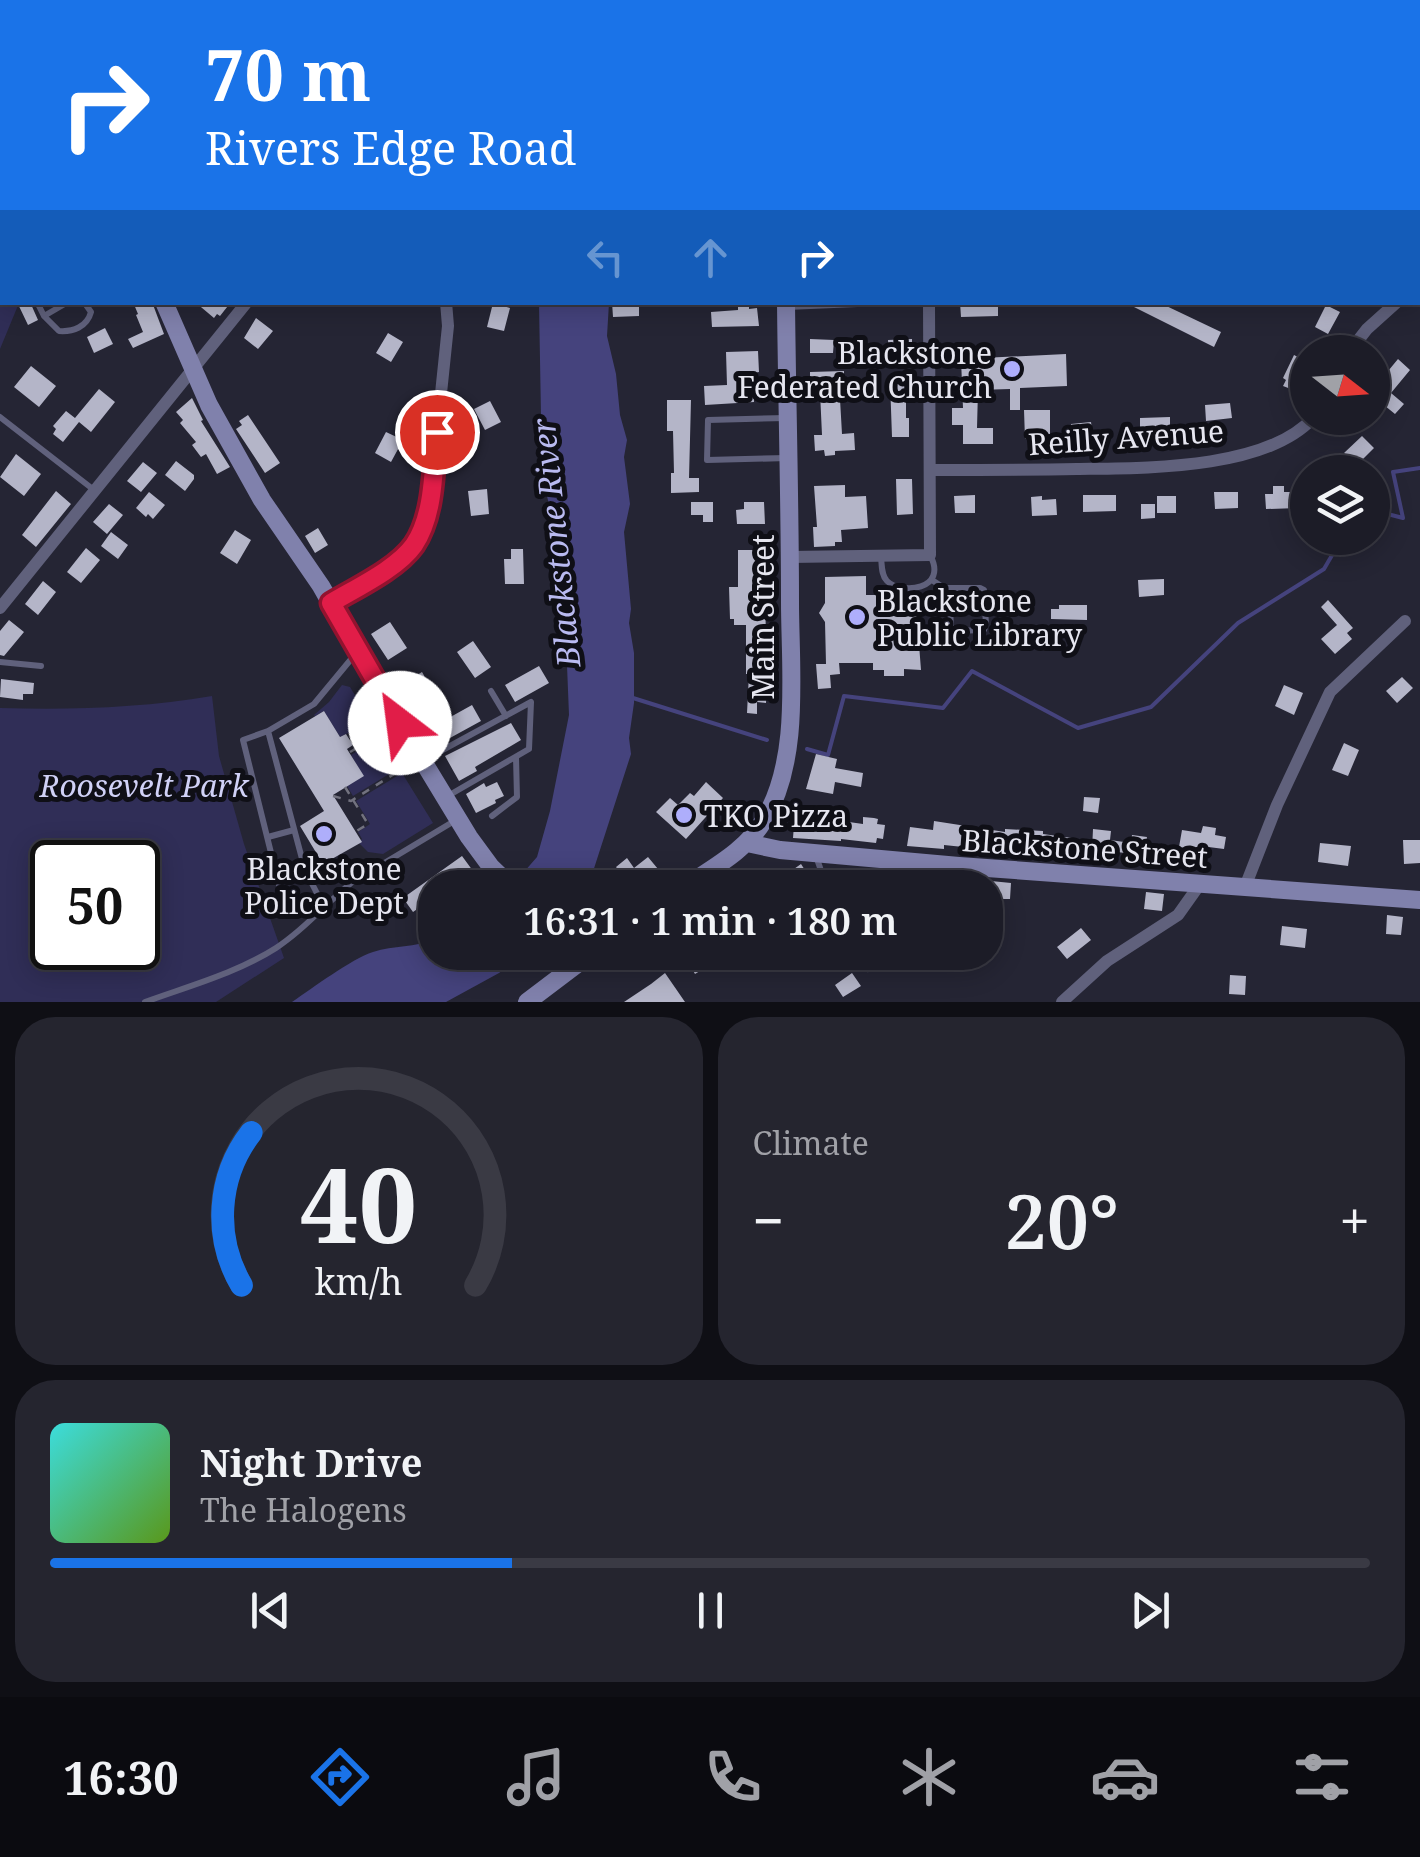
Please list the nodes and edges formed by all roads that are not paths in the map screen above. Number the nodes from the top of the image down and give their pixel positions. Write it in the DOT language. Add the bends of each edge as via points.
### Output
graph roads {
  1 [pos="38,305"];
  2 [pos="63,305"];
  3 [pos="86,305"];
  4 [pos="165,305"];
  5 [pos="245,305"];
  6 [pos="446,305"];
  7 [pos="786,305"];
  8 [pos="929,305"];
  9 [pos="1394,305"];
  10 [pos="44,316"];
  11 [pos="1362,335"];
  12 [pos="193,370"];
  13 [pos="0,417"];
  14 [pos="788,418"];
  15 [pos="1290,435"];
  16 [pos="788,458"];
  17 [pos="931,470"];
  18 [pos="95,490"];
  19 [pos="881,556"];
  20 [pos="930,556"];
  21 [pos="790,558"];
  22 [pos="932,580"];
  23 [pos="949,588"];
  24 [pos="331,603"];
  25 [pos="0,608"];
  26 [pos="1406,621"];
  27 [pos="358,651"];
  28 [pos="0,662"];
  29 [pos="41,666"];
  30 [pos="492,691"];
  31 [pos="506,716"];
  32 [pos="268,731"];
  33 [pos="516,757"];
  34 [pos="423,761"];
  35 [pos="444,798"];
  36 [pos="492,816"];
  37 [pos="458,818"];
  38 [pos="294,830"];
  39 [pos="268,837"];
  40 [pos="747,843"];
  41 [pos="816,854"];
  42 [pos="712,868"];
  43 [pos="494,870"];
  44 [pos="709,870"];
  45 [pos="821,870"];
  46 [pos="279,884"];
  47 [pos="1200,884"];
  48 [pos="1245,888"];
  49 [pos="1420,900"];
  50 [pos="324,907"];
  51 [pos="567,970"];
  52 [pos="146,1002"];
  53 [pos="527,1002"];
  54 [pos="1062,1002"];
  1 -- 10 [label="lane"];
  2 -- 10 [label="lane"];
  3 -- 10 [label="lane" via="88,320 80,328 59,331"];
  4 -- 12 [label="main road"];
  5 -- 12 [label="street"];
  6 -- 24 [label="street" via="424,522 398,560"];
  7 -- 14 [label="main road, Main Street"];
  8 -- 17 [label="street"];
  9 -- 11 [label="street"];
  12 -- 18 [label="street"];
  12 -- 24 [label="main road" via="262,500"];
  13 -- 18 [label="lane"];
  14 -- 16 [label="main road, Main Street"];
  14 -- 16 [label="lane" via="708,420 707,460"];
  15 -- 17 [label="street, Reilly Avenue" via="1246,454 1181,464"];
  16 -- 21 [label="main road, Main Street"];
  17 -- 20 [label="street"];
  18 -- 25 [label="street"];
  19 -- 20 [label="street"];
  19 -- 21 [label="street"];
  19 -- 22 [label="lane" via="883,576 895,586"];
  20 -- 22 [label="lane" via="936,566"];
  21 -- 40 [label="main road, Main Street" via="786,756 776,797"];
  22 -- 23 [label="lane"];
  23 -- 23 [label="lane" via="984,590 984,630 950,628"];
  24 -- 27 [label="main road"];
  26 -- 48 [label="street" via="1330,692"];
  27 -- 32 [label="lane" via="318,700"];
  27 -- 34 [label="main road"];
  28 -- 29 [label="lane"];
  30 -- 31 [label="lane"];
  31 -- 33 [label="lane" via="531,702 529,748"];
  31 -- 34 [label="lane"];
  32 -- 38 [label="lane"];
  32 -- 39 [label="lane" via="243,740"];
  33 -- 35 [label="lane"];
  33 -- 36 [label="lane" via="517,798"];
  34 -- 35 [label="main road"];
  35 -- 37 [label="main road"];
  37 -- 43 [label="main road"];
  37 -- 50 [label="lane"];
  38 -- 39 [label="lane"];
  38 -- 50 [label="lane"];
  39 -- 46 [label="lane"];
  40 -- 41 [label="main road, Blackstone Street"];
  40 -- 42 [label="main road, Main Street"];
  41 -- 45 [label="lane"];
  41 -- 47 [label="main road, Blackstone Street"];
  42 -- 44 [label="main road, Main Street"];
  47 -- 48 [label="main road, Blackstone Street"];
  47 -- 54 [label="street" via="1178,915 1108,961"];
  48 -- 49 [label="main road, Blackstone Street"];
  50 -- 52 [label="lane" via="269,952"];
  51 -- 53 [label="main road"];
}
